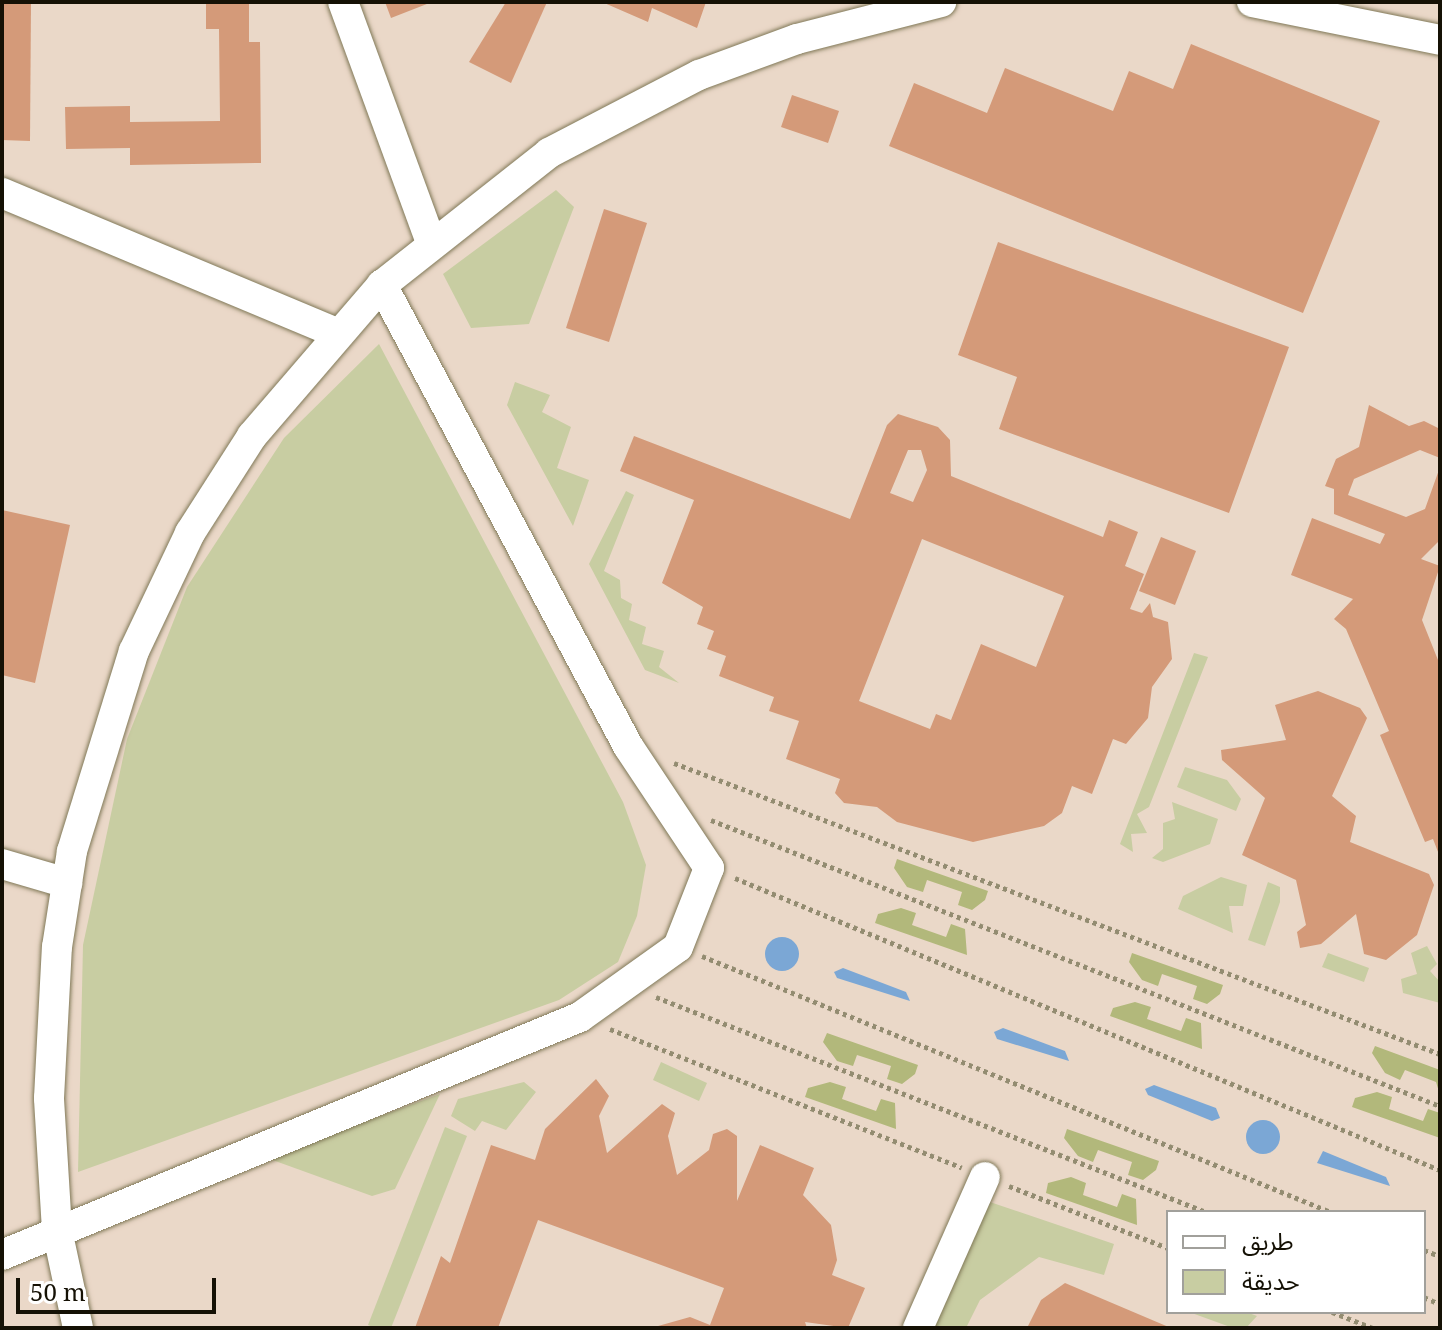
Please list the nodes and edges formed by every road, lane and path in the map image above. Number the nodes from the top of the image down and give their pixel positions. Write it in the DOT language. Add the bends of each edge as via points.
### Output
graph roads {
  1 [pos="343,2"];
  2 [pos="941,2"];
  3 [pos="1252,2"];
  4 [pos="1439,38"];
  5 [pos="2,193"];
  6 [pos="430,240"];
  7 [pos="382,285"];
  8 [pos="336,333"];
  9 [pos="628,746"];
  10 [pos="665,802"];
  11 [pos="2,864"];
  12 [pos="709,868"];
  13 [pos="67,883"];
  14 [pos="678,947"];
  15 [pos="625,985"];
  16 [pos="580,1017"];
  17 [pos="1440,1054"];
  18 [pos="1440,1106"];
  19 [pos="1440,1170"];
  20 [pos="985,1177"];
  21 [pos="1201,1210"];
  22 [pos="1326,1210"];
  23 [pos="57,1230"];
  24 [pos="1166,1247"];
  25 [pos="2,1255"];
  26 [pos="1337,1314"];
  27 [pos="78,1328"];
  28 [pos="918,1328"];
  29 [pos="1373,1328"];
  1 -- 6 [label="lane"];
  2 -- 6 [label="lane" via="797,39 699,75 549,153"];
  3 -- 4 [label="lane"];
  5 -- 8 [label="lane"];
  6 -- 7 [label="lane"];
  7 -- 8 [label="lane"];
  7 -- 9 [label="lane"];
  8 -- 13 [label="lane" via="252,436 190,533 105,734"];
  9 -- 10 [label="lane"];
  9 -- 17 [label="path"];
  10 -- 12 [label="lane"];
  10 -- 18 [label="path"];
  11 -- 13 [label="lane"];
  12 -- 14 [label="lane"];
  12 -- 19 [label="path"];
  13 -- 23 [label="lane" via="49,1098"];
  14 -- 15 [label="lane"];
  14 -- 22 [label="path"];
  15 -- 16 [label="lane"];
  15 -- 21 [label="path"];
  16 -- 20 [label="path"];
  16 -- 23 [label="lane"];
  20 -- 24 [label="path"];
  20 -- 28 [label="lane"];
  23 -- 25 [label="lane"];
  23 -- 27 [label="lane"];
  26 -- 29 [label="path"];
}
